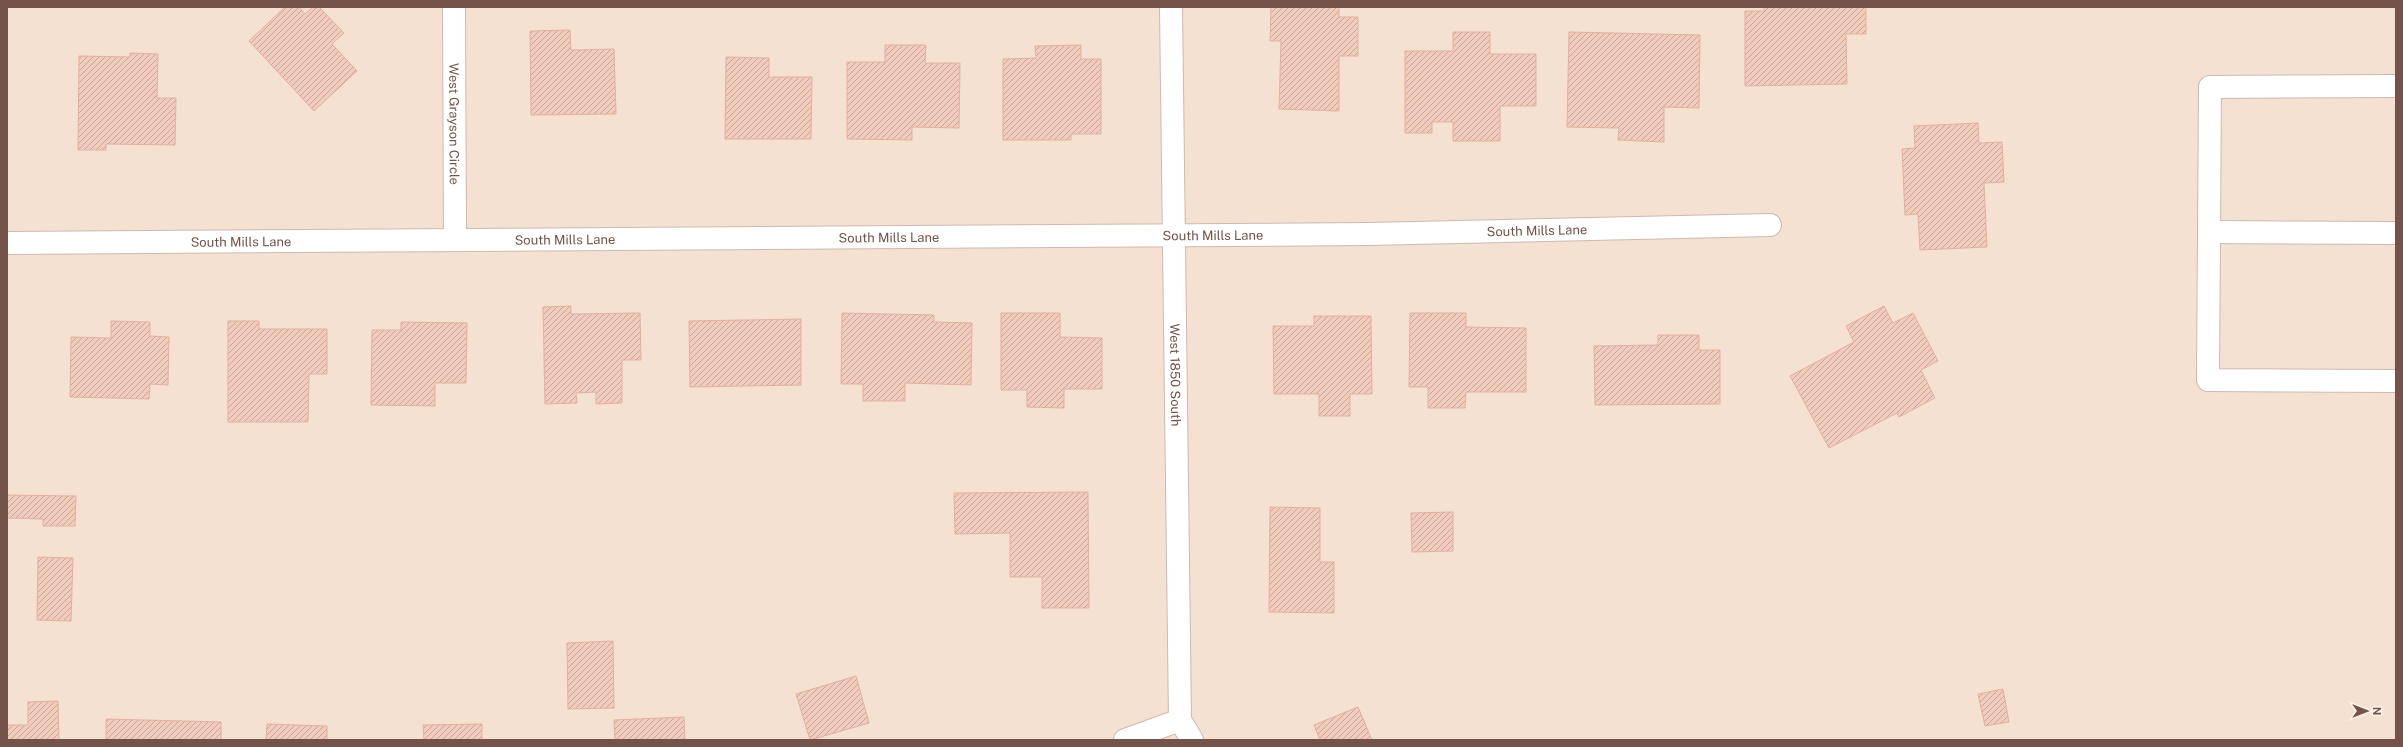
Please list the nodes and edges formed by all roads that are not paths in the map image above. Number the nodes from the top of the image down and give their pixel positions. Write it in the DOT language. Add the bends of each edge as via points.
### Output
graph roads {
  1 [pos="454,7"];
  2 [pos="1171,7"];
  3 [pos="2396,86"];
  4 [pos="1770,225"];
  5 [pos="2210,232"];
  6 [pos="2396,233"];
  7 [pos="1174,236"];
  8 [pos="455,240"];
  9 [pos="7,243"];
  10 [pos="2396,381"];
  11 [pos="1180,720"];
  12 [pos="1126,740"];
  13 [pos="1192,740"];
  1 -- 8 [label="street, West Grayson Circle"];
  2 -- 7 [label="street, West 1850 South"];
  3 -- 5 [label="street" via="2210,87"];
  4 -- 7 [label="street, South Mills Lane"];
  5 -- 6 [label="street"];
  5 -- 10 [label="street" via="2208,380"];
  7 -- 8 [label="street, South Mills Lane"];
  7 -- 11 [label="street, West 1850 South"];
  8 -- 9 [label="street, South Mills Lane"];
  11 -- 12 [label="street"];
  11 -- 13 [label="street"];
}
